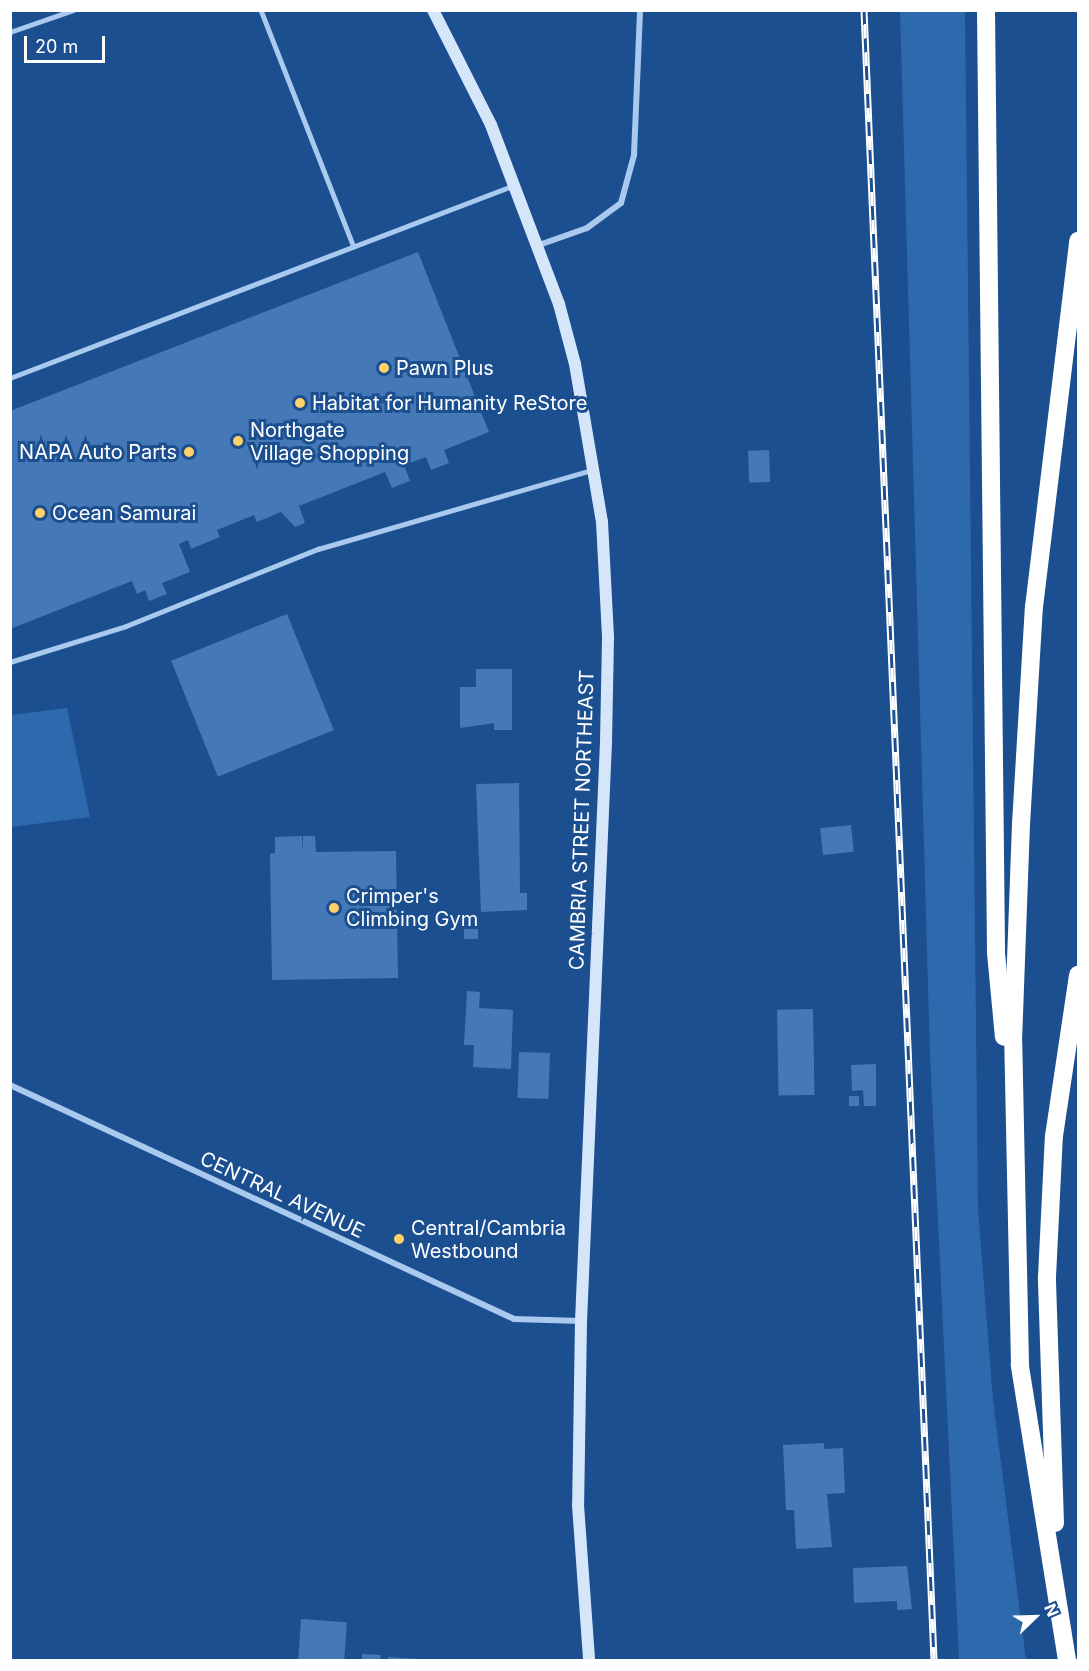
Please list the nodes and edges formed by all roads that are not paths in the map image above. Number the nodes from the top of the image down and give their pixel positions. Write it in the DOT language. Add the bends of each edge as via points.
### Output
graph roads {
  1 [pos="73,10"];
  2 [pos="261,10"];
  3 [pos="434,10"];
  4 [pos="640,10"];
  5 [pos="986,10"];
  6 [pos="10,32"];
  7 [pos="516,185"];
  8 [pos="1078,241"];
  9 [pos="353,245"];
  10 [pos="539,246"];
  11 [pos="10,378"];
  12 [pos="596,469"];
  13 [pos="10,662"];
  14 [pos="1078,975"];
  15 [pos="10,1085"];
  16 [pos="1014,1147"];
  17 [pos="581,1322"];
  18 [pos="1060,1615"];
  19 [pos="589,1660"];
  20 [pos="1067,1660"];
  1 -- 6 [label="lane"];
  2 -- 9 [label="lane"];
  3 -- 7 [label="main road, CAMBRIA STREET NORTHEAST" via="464,66"];
  4 -- 10 [label="street" via="634,155 621,203 587,228"];
  5 -- 16 [label="highway" via="996,953"];
  7 -- 9 [label="lane"];
  7 -- 10 [label="main road, CAMBRIA STREET NORTHEAST"];
  8 -- 16 [label="highway" via="1033,629 1017,932"];
  9 -- 11 [label="lane"];
  10 -- 12 [label="main road, CAMBRIA STREET NORTHEAST" via="575,364"];
  12 -- 13 [label="lane" via="318,549 126,626"];
  12 -- 17 [label="main road, CAMBRIA STREET NORTHEAST" via="608,638"];
  14 -- 18 [label="highway" via="1054,1136 1047,1277"];
  15 -- 17 [label="street, CENTRAL AVENUE" via="514,1319"];
  16 -- 18 [label="highway" via="1020,1365"];
  17 -- 19 [label="main road, CAMBRIA STREET NORTHEAST" via="578,1505"];
  18 -- 20 [label="highway"];
}
